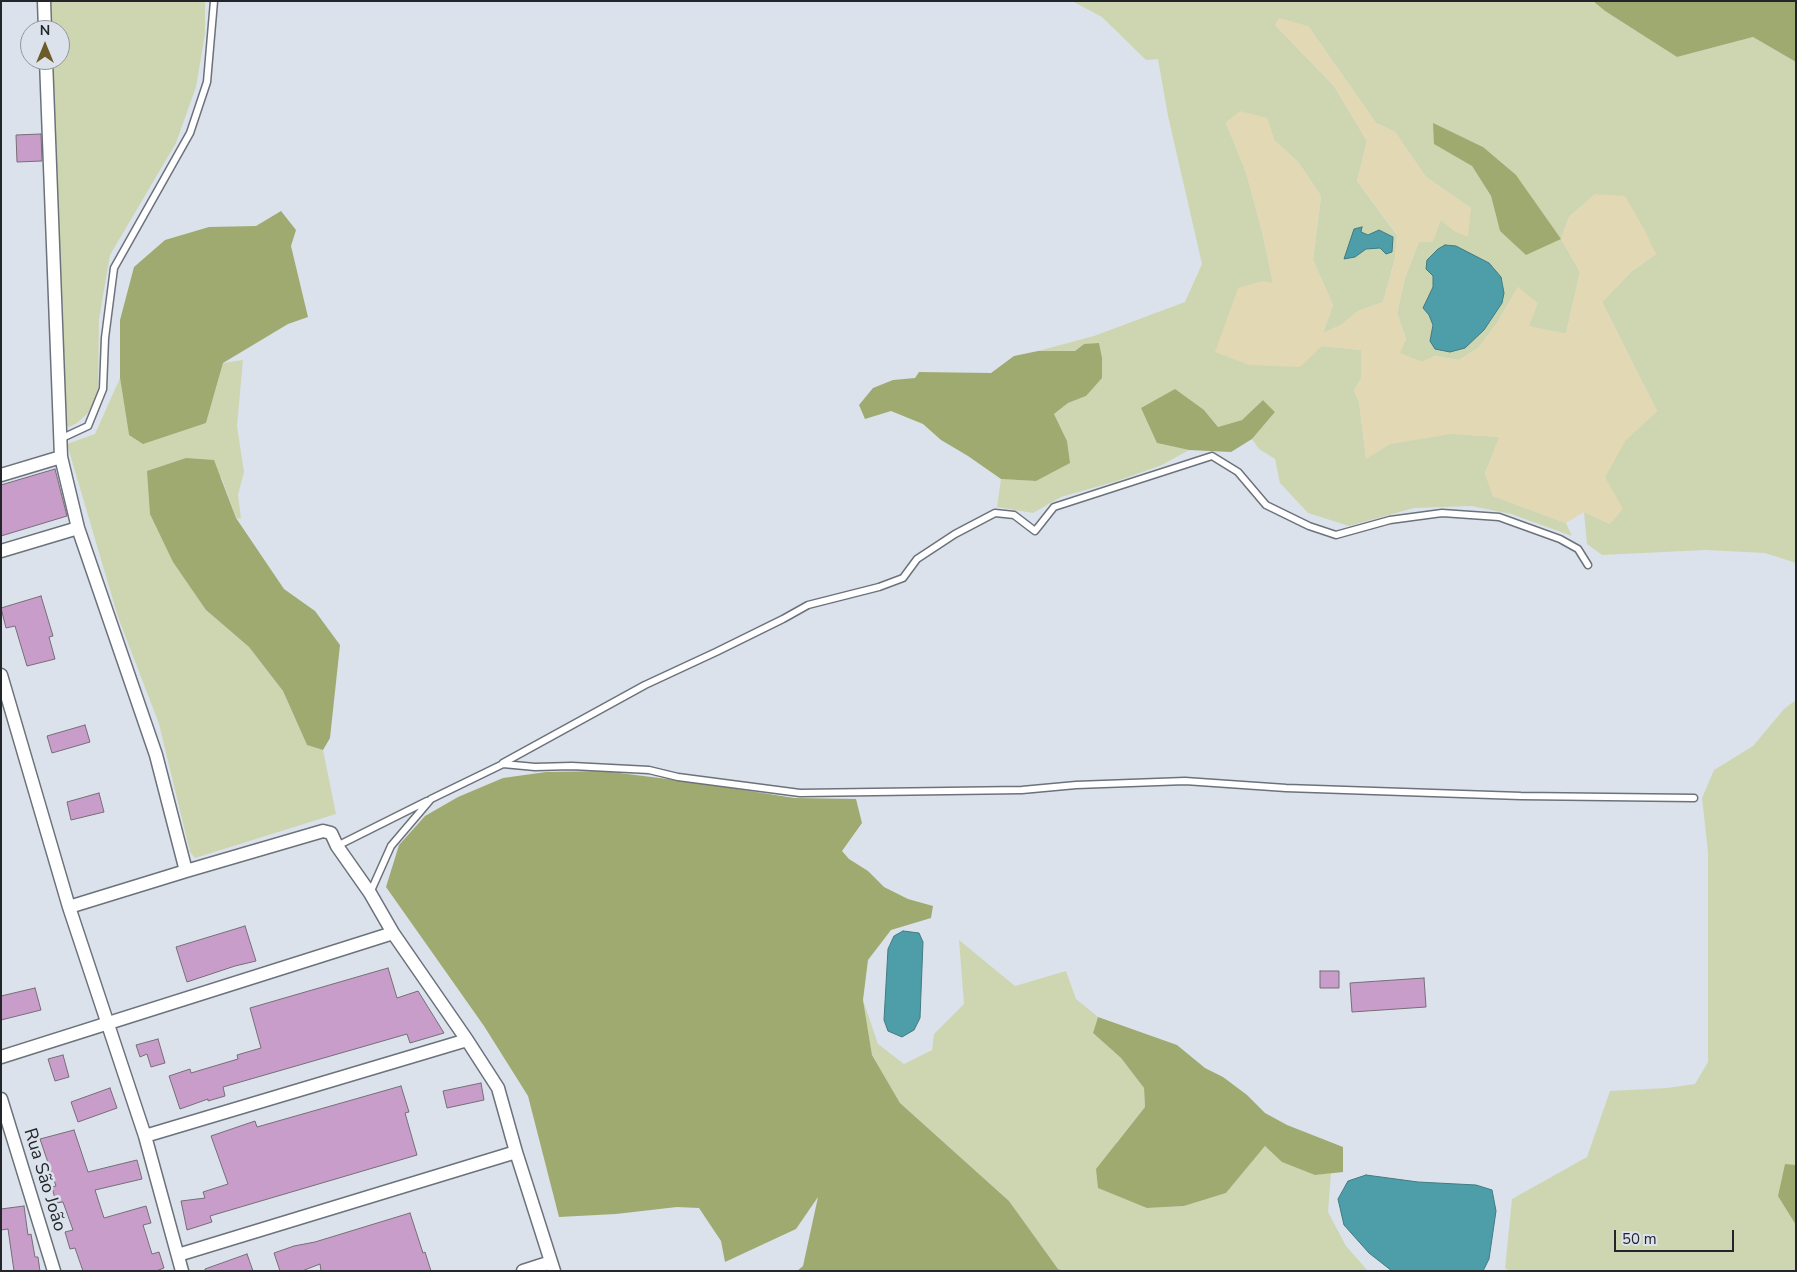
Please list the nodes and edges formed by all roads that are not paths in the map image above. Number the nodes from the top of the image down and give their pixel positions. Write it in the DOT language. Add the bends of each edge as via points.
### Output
graph roads {
  1 [pos="44,1"];
  2 [pos="214,1"];
  3 [pos="45,20"];
  4 [pos="46,70"];
  5 [pos="59,440"];
  6 [pos="61,457"];
  7 [pos="1,475"];
  8 [pos="78,528"];
  9 [pos="1,551"];
  10 [pos="1588,565"];
  11 [pos="1,675"];
  12 [pos="503,764"];
  13 [pos="1694,798"];
  14 [pos="431,800"];
  15 [pos="337,846"];
  16 [pos="186,871"];
  17 [pos="370,893"];
  18 [pos="69,907"];
  19 [pos="392,933"];
  20 [pos="109,1022"];
  21 [pos="467,1040"];
  22 [pos="1,1056"];
  23 [pos="1,1098"];
  24 [pos="145,1136"];
  25 [pos="516,1152"];
  26 [pos="178,1255"];
  27 [pos="553,1266"];
  28 [pos="54,1271"];
  29 [pos="182,1271"];
  30 [pos="522,1271"];
  1 -- 3 [label="street"];
  2 -- 5 [label="lane" via="207,82 190,133 114,268 105,338 103,389 88,426"];
  4 -- 5 [label="street"];
  5 -- 6 [label="street"];
  6 -- 7 [label="street"];
  6 -- 8 [label="street"];
  8 -- 9 [label="street"];
  8 -- 16 [label="street" via="156,755"];
  10 -- 12 [label="lane" via="1578,549 1560,538 1499,517 1442,512 1390,520 1336,535 1266,505 1238,472 1212,456 1054,508 1035,530 1014,515 995,513 917,559 903,578 808,605 644,685"];
  11 -- 18 [label="street"];
  12 -- 13 [label="lane" via="649,770 678,777 800,793 1022,790 1185,781 1521,796"];
  12 -- 14 [label="lane"];
  14 -- 15 [label="lane"];
  14 -- 17 [label="lane" via="390,846"];
  15 -- 16 [label="street" via="331,833 323,831"];
  15 -- 17 [label="street"];
  16 -- 18 [label="street"];
  17 -- 19 [label="street"];
  18 -- 20 [label="street"];
  19 -- 20 [label="street"];
  19 -- 21 [label="street"];
  20 -- 22 [label="street"];
  20 -- 24 [label="street"];
  21 -- 24 [label="street"];
  21 -- 25 [label="street" via="498,1088"];
  23 -- 28 [label="street, Rua São João"];
  24 -- 26 [label="street"];
  25 -- 26 [label="street"];
  25 -- 27 [label="street"];
  26 -- 29 [label="street"];
  27 -- 30 [label="street"];
}
